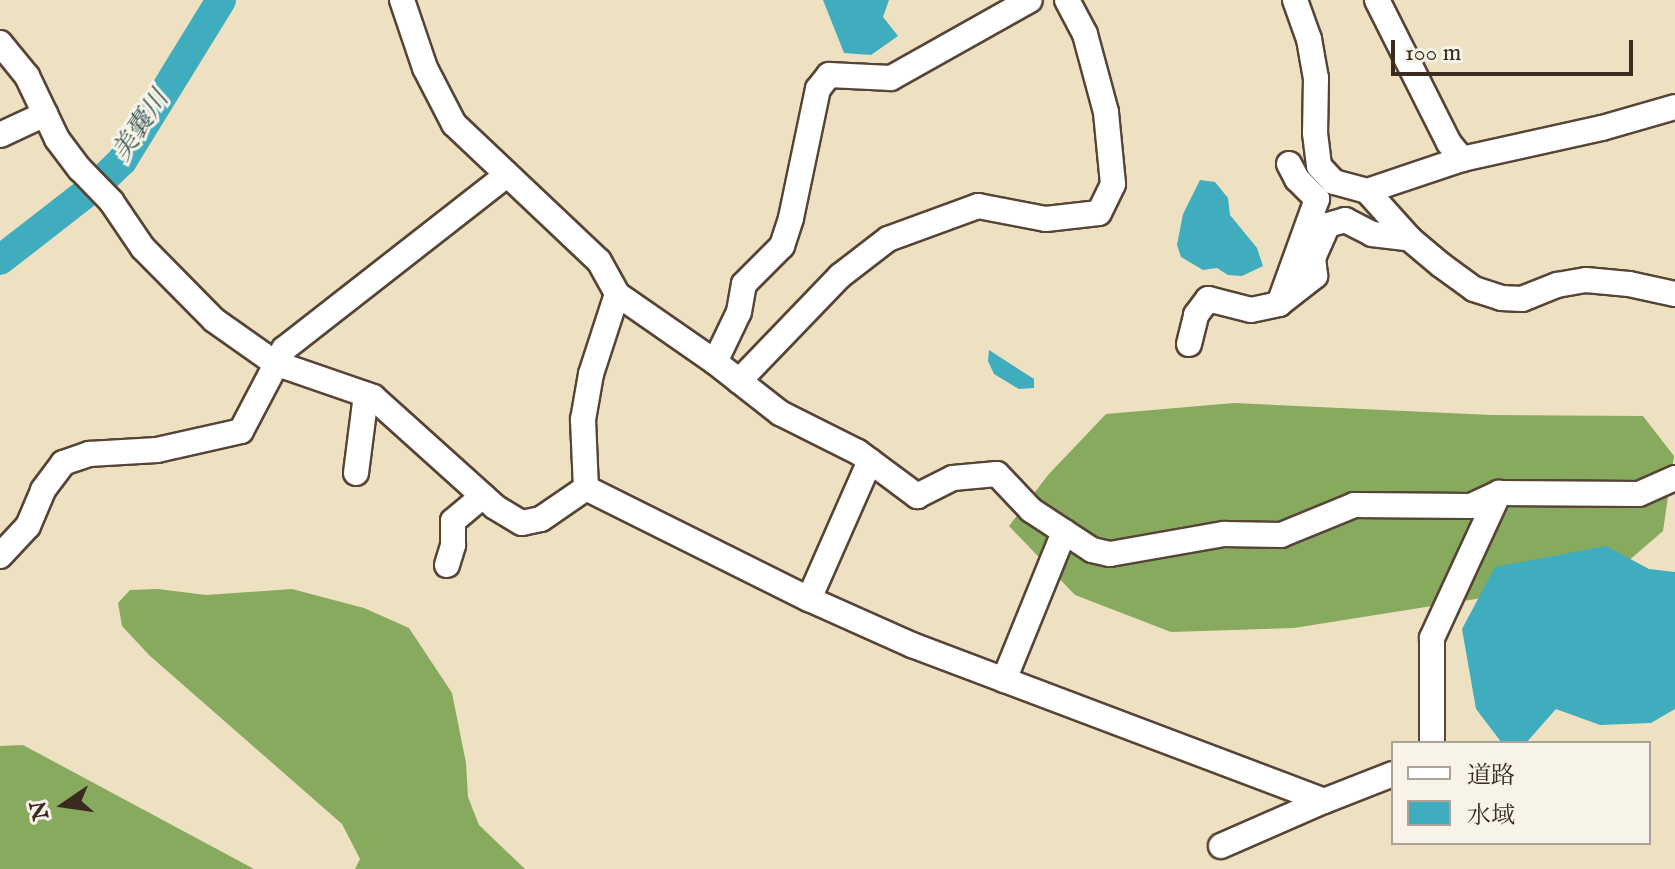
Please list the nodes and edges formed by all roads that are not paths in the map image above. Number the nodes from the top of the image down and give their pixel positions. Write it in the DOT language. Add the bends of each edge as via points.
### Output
graph roads {
  1 [pos="402,0"];
  2 [pos="1030,0"];
  3 [pos="1067,0"];
  4 [pos="1295,0"];
  5 [pos="1377,0"];
  6 [pos="0,43"];
  7 [pos="1675,107"];
  8 [pos="45,114"];
  9 [pos="0,135"];
  10 [pos="1462,159"];
  11 [pos="1289,164"];
  12 [pos="507,175"];
  13 [pos="1375,198"];
  14 [pos="1317,199"];
  15 [pos="1410,239"];
  16 [pos="617,294"];
  17 [pos="1675,294"];
  18 [pos="1279,304"];
  19 [pos="1189,344"];
  20 [pos="715,362"];
  21 [pos="275,363"];
  22 [pos="739,381"];
  23 [pos="366,395"];
  24 [pos="157,450"];
  25 [pos="870,461"];
  26 [pos="115,470"];
  27 [pos="356,473"];
  28 [pos="1675,478"];
  29 [pos="586,488"];
  30 [pos="1499,493"];
  31 [pos="483,496"];
  32 [pos="1064,532"];
  33 [pos="0,556"];
  34 [pos="447,565"];
  35 [pos="809,599"];
  36 [pos="1004,680"];
  37 [pos="1432,741"];
  38 [pos="1391,775"];
  39 [pos="1324,801"];
  40 [pos="1221,846"];
  1 -- 12 [label="street" via="425,68 454,124"];
  2 -- 20 [label="street" via="891,78 829,75 818,89 782,246 744,284 739,312"];
  3 -- 22 [label="street" via="1085,34 1106,112 1113,184 1099,213 1046,219 978,206 888,239 840,276"];
  4 -- 13 [label="street" via="1316,78 1319,166 1334,182"];
  5 -- 10 [label="street"];
  6 -- 8 [label="street" via="27,76"];
  7 -- 10 [label="street"];
  8 -- 9 [label="street"];
  8 -- 21 [label="street" via="57,139 143,248 214,320"];
  10 -- 13 [label="street"];
  11 -- 14 [label="street"];
  12 -- 16 [label="street" via="599,261"];
  12 -- 21 [label="street" via="284,349"];
  13 -- 14 [label="street"];
  13 -- 15 [label="street"];
  14 -- 18 [label="street"];
  15 -- 17 [label="street" via="1474,289 1501,298 1522,299 1586,280"];
  15 -- 18 [label="street" via="1372,234 1345,220 1328,225 1313,258 1325,281"];
  16 -- 20 [label="street"];
  16 -- 29 [label="street" via="591,374 583,420"];
  18 -- 19 [label="street" via="1251,310 1208,299 1196,315"];
  20 -- 22 [label="street"];
  21 -- 23 [label="street"];
  21 -- 24 [label="street" via="241,431"];
  22 -- 25 [label="street" via="780,413"];
  23 -- 27 [label="street"];
  23 -- 31 [label="street" via="422,438"];
  24 -- 26 [label="street"];
  24 -- 33 [label="street" via="89,454 63,463 43,490 28,526"];
  25 -- 32 [label="street" via="917,496 953,478 997,474 1031,510"];
  25 -- 35 [label="street"];
  28 -- 30 [label="street" via="1639,494"];
  29 -- 31 [label="street" via="541,519 522,523"];
  29 -- 35 [label="street"];
  30 -- 32 [label="street" via="1471,506 1354,505 1281,535 1224,534 1110,554 1092,550"];
  30 -- 37 [label="street" via="1432,638"];
  31 -- 34 [label="street" via="453,521"];
  32 -- 36 [label="street"];
  35 -- 36 [label="street"];
  36 -- 39 [label="street"];
  38 -- 39 [label="street"];
  39 -- 40 [label="street"];
}
